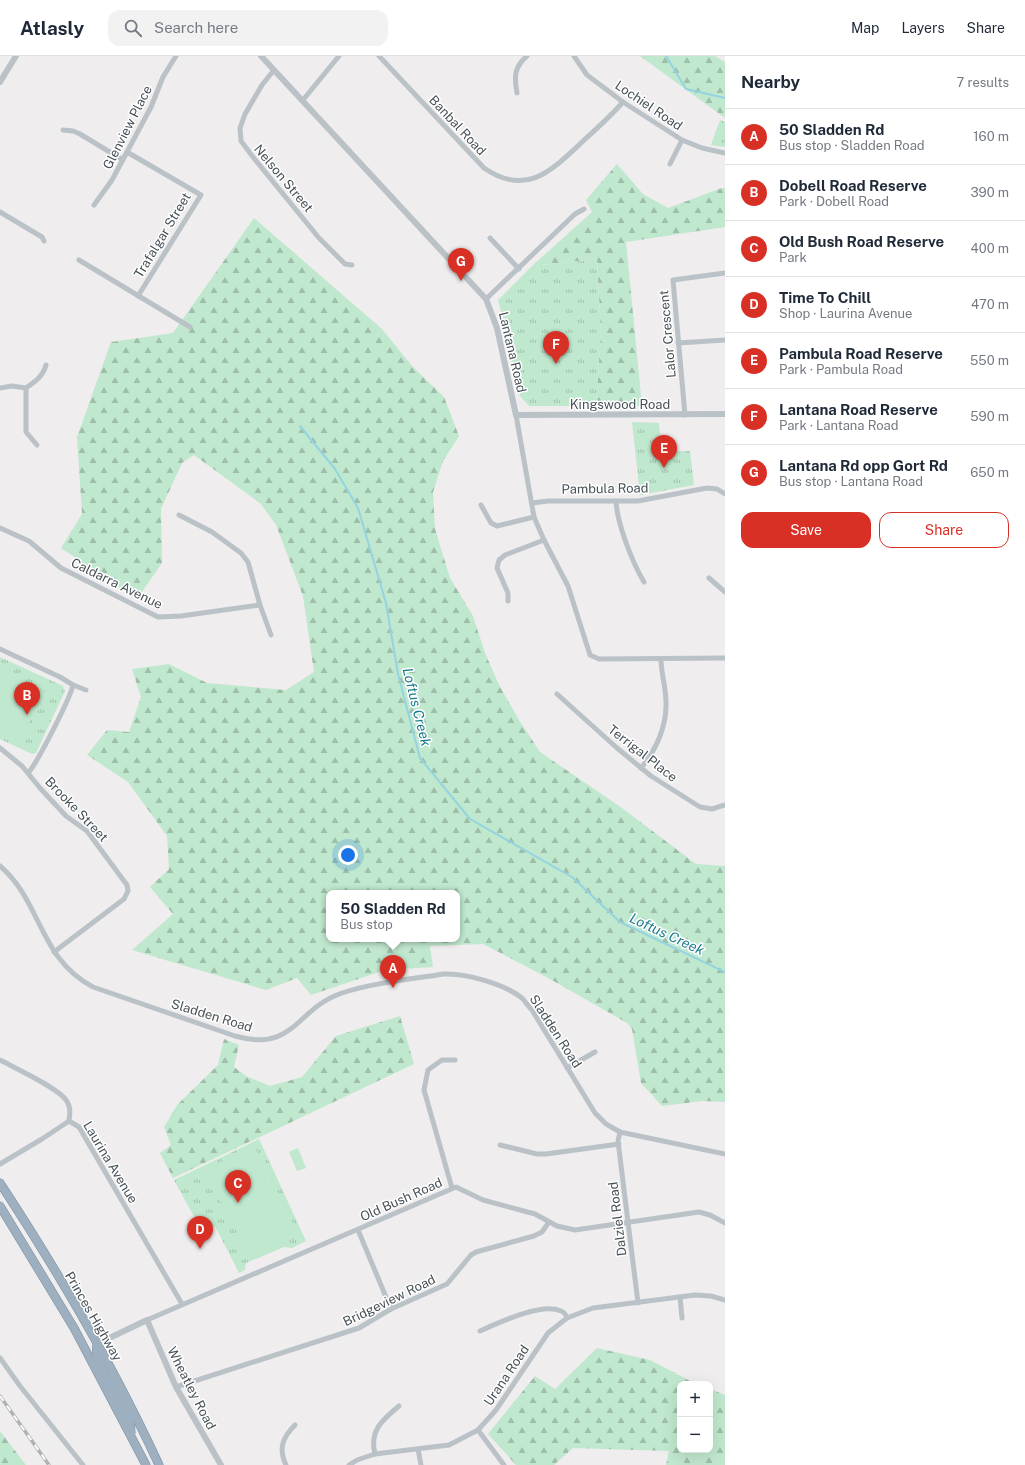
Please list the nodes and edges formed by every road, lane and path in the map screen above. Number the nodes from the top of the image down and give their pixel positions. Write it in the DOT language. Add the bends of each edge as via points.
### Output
graph roads {
  1 [pos="16,56"];
  2 [pos="176,56"];
  3 [pos="261,56"];
  4 [pos="340,56"];
  5 [pos="379,56"];
  6 [pos="527,56"];
  7 [pos="574,56"];
  8 [pos="274,70"];
  9 [pos="0,82"];
  10 [pos="517,93"];
  11 [pos="303,100"];
  12 [pos="623,102"];
  13 [pos="63,130"];
  14 [pos="682,140"];
  15 [pos="128,152"];
  16 [pos="725,153"];
  17 [pos="123,160"];
  18 [pos="670,164"];
  19 [pos="94,205"];
  20 [pos="584,209"];
  21 [pos="0,212"];
  22 [pos="490,238"];
  23 [pos="44,241"];
  24 [pos="80,260"];
  25 [pos="352,265"];
  26 [pos="519,269"];
  27 [pos="725,273"];
  28 [pos="138,296"];
  29 [pos="486,300"];
  30 [pos="190,327"];
  31 [pos="725,340"];
  32 [pos="678,343"];
  33 [pos="46,365"];
  34 [pos="0,388"];
  35 [pos="26,388"];
  36 [pos="685,414"];
  37 [pos="725,414"];
  38 [pos="516,415"];
  39 [pos="37,445"];
  40 [pos="725,494"];
  41 [pos="616,500"];
  42 [pos="532,503"];
  43 [pos="481,505"];
  44 [pos="178,515"];
  45 [pos="534,517"];
  46 [pos="0,528"];
  47 [pos="544,540"];
  48 [pos="709,578"];
  49 [pos="644,582"];
  50 [pos="725,592"];
  51 [pos="508,600"];
  52 [pos="260,605"];
  53 [pos="271,634"];
  54 [pos="0,649"];
  55 [pos="725,658"];
  56 [pos="661,659"];
  57 [pos="73,685"];
  58 [pos="86,690"];
  59 [pos="557,694"];
  60 [pos="0,748"];
  61 [pos="641,768"];
  62 [pos="28,772"];
  63 [pos="725,805"];
  64 [pos="0,866"];
  65 [pos="54,952"];
  66 [pos="595,1052"];
  67 [pos="0,1060"];
  68 [pos="455,1060"];
  69 [pos="567,1068"];
  70 [pos="68,1121"];
  71 [pos="620,1132"];
  72 [pos="619,1144"];
  73 [pos="500,1145"];
  74 [pos="725,1154"];
  75 [pos="0,1164"];
  76 [pos="0,1183"];
  77 [pos="452,1188"];
  78 [pos="0,1206"];
  79 [pos="548,1222"];
  80 [pos="629,1222"];
  81 [pos="725,1223"];
  82 [pos="358,1230"];
  83 [pos="680,1297"];
  84 [pos="725,1300"];
  85 [pos="638,1303"];
  86 [pos="182,1304"];
  87 [pos="391,1309"];
  88 [pos="567,1318"];
  89 [pos="682,1318"];
  90 [pos="147,1320"];
  91 [pos="74,1328"];
  92 [pos="480,1331"];
  93 [pos="98,1344"];
  94 [pos="0,1358"];
  95 [pos="176,1387"];
  96 [pos="399,1406"];
  97 [pos="295,1425"];
  98 [pos="478,1430"];
  99 [pos="131,1436"];
  100 [pos="418,1450"];
  101 [pos="375,1454"];
  102 [pos="83,1465"];
  103 [pos="146,1465"];
  104 [pos="158,1465"];
  105 [pos="221,1465"];
  106 [pos="286,1465"];
  107 [pos="349,1465"];
  108 [pos="421,1465"];
  109 [pos="504,1465"];
  1 -- 9 [label="street"];
  2 -- 15 [label="street, Glenview Place" via="163,77"];
  3 -- 8 [label="street, Lantana Road"];
  4 -- 11 [label="street"];
  5 -- 12 [label="street, Banbal Road" via="484,168 498,177 511,181 535,178 556,167"];
  6 -- 10 [label="street" via="515,75"];
  7 -- 12 [label="street, Lochiel Road" via="587,75"];
  8 -- 11 [label="street, Lantana Road"];
  8 -- 25 [label="street, Nelson Street" via="245,114 240,128 241,141 320,238 344,264"];
  11 -- 29 [label="street, Lantana Road"];
  12 -- 14 [label="street, Lochiel Road"];
  13 -- 17 [label="street" via="80,134"];
  14 -- 16 [label="street, Lochiel Road"];
  14 -- 18 [label="street"];
  15 -- 17 [label="street, Glenview Place"];
  15 -- 28 [label="street, Trafalgar Street" via="201,195"];
  17 -- 19 [label="street, Glenview Place"];
  20 -- 26 [label="street" via="575,214"];
  21 -- 23 [label="street" via="42,237"];
  22 -- 26 [label="street"];
  24 -- 28 [label="street"];
  26 -- 29 [label="street"];
  27 -- 32 [label="street, Lalor Crescent" via="673,280"];
  28 -- 30 [label="street"];
  29 -- 38 [label="street, Lantana Road" via="497,328"];
  31 -- 32 [label="street"];
  32 -- 36 [label="street, Lalor Crescent"];
  33 -- 35 [label="street" via="38,380"];
  34 -- 35 [label="street"];
  35 -- 39 [label="street" via="26,432"];
  36 -- 37 [label="street, Kingswood Road"];
  36 -- 38 [label="street, Kingswood Road"];
  38 -- 42 [label="street, Lantana Road"];
  40 -- 41 [label="street, Pambula Road" via="717,489 707,488 648,500"];
  41 -- 42 [label="street, Pambula Road"];
  41 -- 49 [label="street" via="617,511 633,560"];
  42 -- 45 [label="street, Lantana Road"];
  43 -- 45 [label="street" via="491,523 497,526"];
  44 -- 52 [label="street" via="212,532 241,553 248,562"];
  45 -- 47 [label="street, Lantana Road"];
  46 -- 52 [label="street, Caldarra Avenue" via="29,541 61,568 158,617"];
  47 -- 51 [label="street" via="505,554 499,560 497,568 508,593"];
  47 -- 56 [label="street, Lantana Road" via="568,586 592,657"];
  48 -- 50 [label="street"];
  52 -- 53 [label="street"];
  54 -- 57 [label="street"];
  55 -- 56 [label="street"];
  56 -- 61 [label="street" via="666,702 664,721 652,752"];
  57 -- 58 [label="street"];
  57 -- 62 [label="street" via="34,766"];
  59 -- 61 [label="street, Terrigal Place"];
  60 -- 62 [label="street, Brooke Street"];
  61 -- 63 [label="street, Terrigal Place" via="700,807 712,809"];
  62 -- 65 [label="street, Brooke Street" via="58,808 87,831 127,885 128,891 124,899"];
  64 -- 65 [label="street, Sladden Road" via="25,897"];
  65 -- 69 [label="street, Sladden Road" via="71,972 93,987 235,1036 259,1041 270,1040 291,1030 322,1003 343,993 431,976 460,974 504,988 522,998"];
  66 -- 69 [label="street"];
  67 -- 70 [label="street, Laurina Avenue" via="64,1097 69,1106"];
  68 -- 77 [label="street" via="442,1060 428,1070 424,1090"];
  69 -- 71 [label="street, Sladden Road" via="598,1118"];
  70 -- 75 [label="street"];
  70 -- 86 [label="street, Laurina Avenue" via="78,1127"];
  71 -- 72 [label="street, Dalziel Road"];
  71 -- 74 [label="street, Sladden Road"];
  72 -- 73 [label="street" via="546,1154"];
  72 -- 80 [label="street, Dalziel Road"];
  76 -- 93 [label="highway, Princes Highway" via="31,1230"];
  77 -- 79 [label="street, Old Bush Road" via="459,1187 483,1200 535,1214"];
  77 -- 82 [label="street, Old Bush Road"];
  78 -- 91 [label="highway, Princes Highway"];
  79 -- 80 [label="street, Old Bush Road" via="575,1230"];
  79 -- 87 [label="street, Bridgeview Road" via="542,1232 534,1236 470,1255 447,1284"];
  80 -- 81 [label="street, Old Bush Road" via="699,1212"];
  80 -- 85 [label="street, Dalziel Road"];
  82 -- 86 [label="street, Old Bush Road"];
  82 -- 87 [label="street"];
  83 -- 84 [label="street, Urana Road" via="703,1295"];
  83 -- 85 [label="street, Urana Road"];
  83 -- 89 [label="street"];
  85 -- 88 [label="street, Urana Road" via="593,1308"];
  86 -- 90 [label="street, Old Bush Road"];
  87 -- 95 [label="street, Bridgeview Road" via="348,1332"];
  88 -- 92 [label="street" via="564,1313 557,1310 532,1311"];
  88 -- 98 [label="street, Urana Road" via="548,1333 496,1410"];
  90 -- 93 [label="street, Old Bush Road"];
  90 -- 95 [label="street, Wheatley Road"];
  91 -- 93 [label="highway"];
  91 -- 99 [label="highway, Princes Highway"];
  93 -- 99 [label="highway" via="97,1356 129,1417"];
  93 -- 104 [label="highway, Princes Highway"];
  94 -- 102 [label="street"];
  95 -- 105 [label="street, Wheatley Road"];
  96 -- 101 [label="street" via="385,1417 376,1429 373,1439"];
  97 -- 106 [label="street" via="286,1434 282,1445 281,1451"];
  98 -- 100 [label="street, Urana Road" via="449,1445"];
  98 -- 109 [label="street"];
  99 -- 103 [label="highway, Princes Highway"];
  100 -- 101 [label="street, Urana Road"];
  100 -- 108 [label="street"];
  101 -- 107 [label="street, Urana Road"];
}
